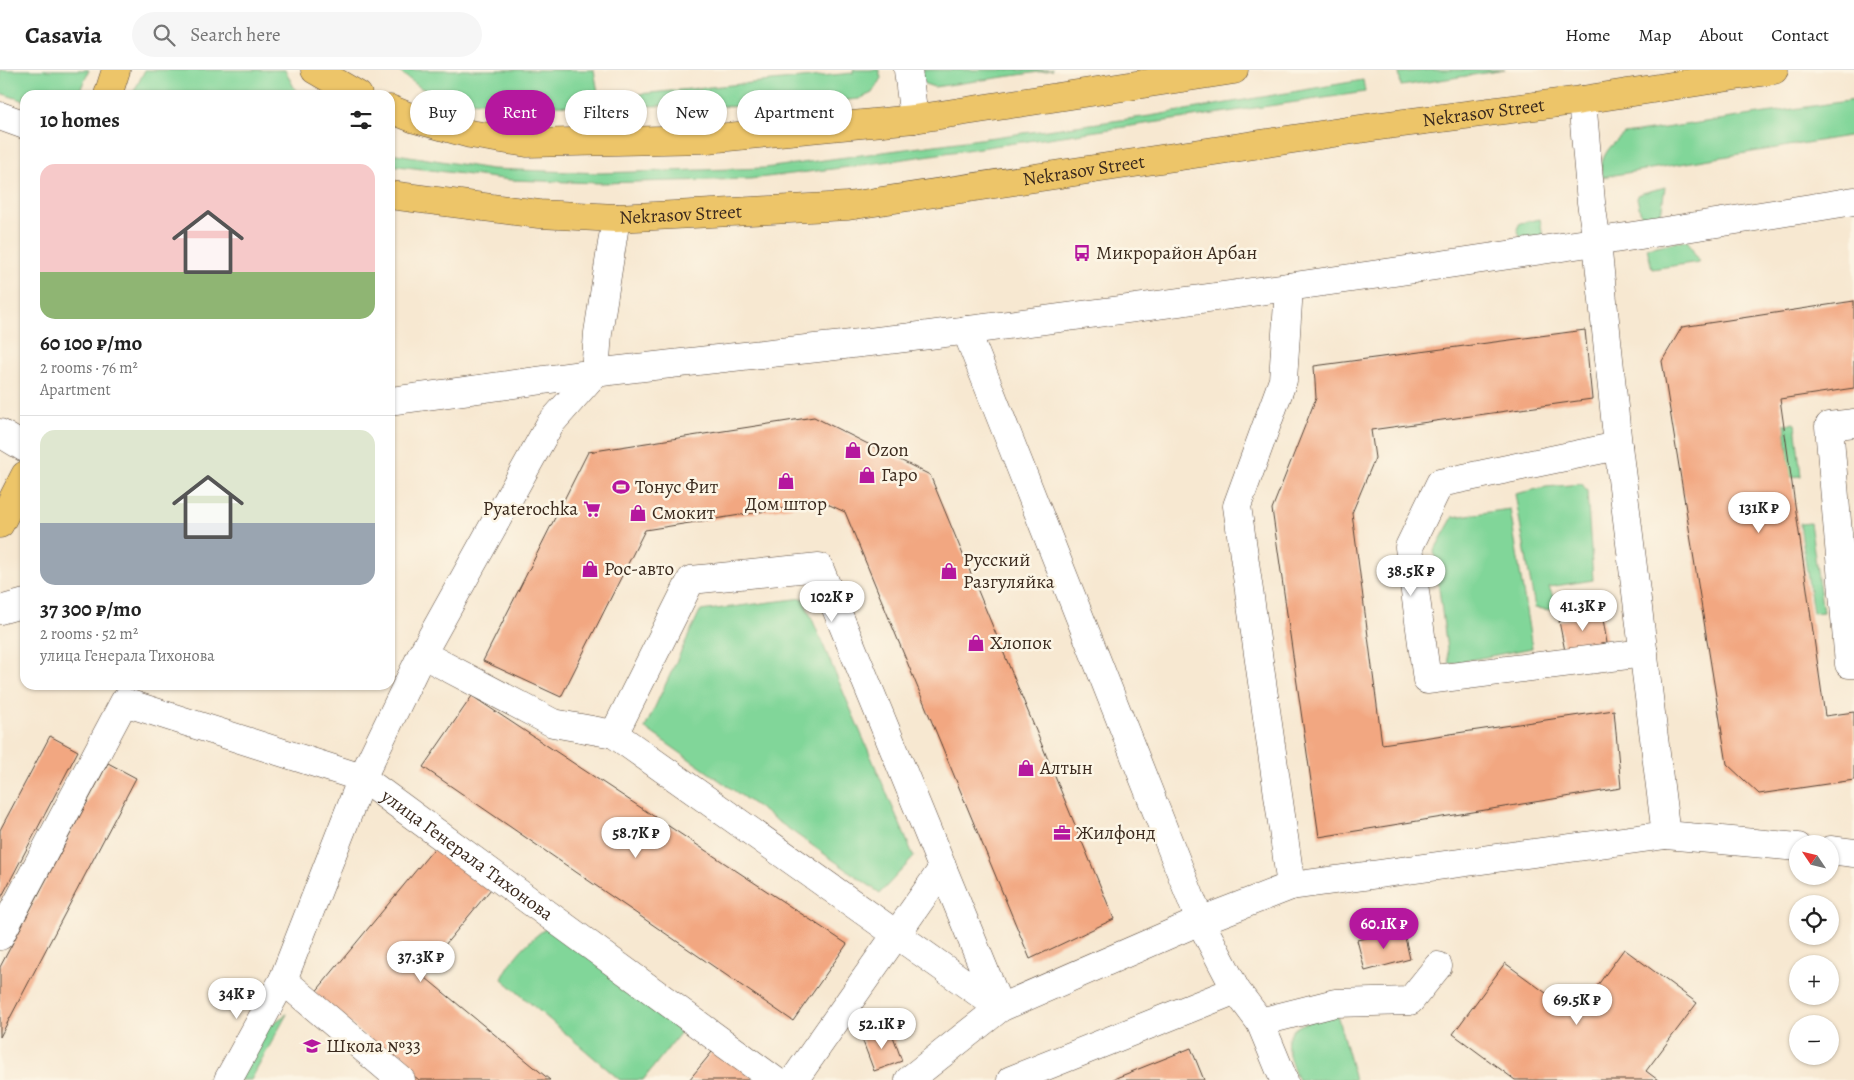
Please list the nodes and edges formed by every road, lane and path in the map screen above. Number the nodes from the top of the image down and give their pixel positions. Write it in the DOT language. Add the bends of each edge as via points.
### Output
graph roads {
  1 [pos="116,70"];
  2 [pos="314,70"];
  3 [pos="908,70"];
  4 [pos="1234,70"];
  5 [pos="1774,70"];
  6 [pos="110,90"];
  7 [pos="320,90"];
  8 [pos="349,90"];
  9 [pos="1582,100"];
  10 [pos="395,111"];
  11 [pos="0,116"];
  12 [pos="914,119"];
  13 [pos="20,122"];
  14 [pos="395,196"];
  15 [pos="1854,201"];
  16 [pos="616,218"];
  17 [pos="1598,243"];
  18 [pos="1289,287"];
  19 [pos="966,330"];
  20 [pos="594,373"];
  21 [pos="395,400"];
  22 [pos="1854,423"];
  23 [pos="0,433"];
  24 [pos="20,445"];
  25 [pos="1618,446"];
  26 [pos="20,485"];
  27 [pos="0,524"];
  28 [pos="20,604"];
  29 [pos="0,610"];
  30 [pos="1644,653"];
  31 [pos="422,654"];
  32 [pos="1854,664"];
  33 [pos="614,734"];
  34 [pos="362,778"];
  35 [pos="1666,835"];
  36 [pos="1789,846"];
  37 [pos="1839,851"];
  38 [pos="1854,853"];
  39 [pos="943,868"];
  40 [pos="1291,886"];
  41 [pos="1200,921"];
  42 [pos="896,934"];
  43 [pos="0,936"];
  44 [pos="1438,966"];
  45 [pos="283,980"];
  46 [pos="1236,990"];
  47 [pos="1000,1008"];
  48 [pos="1260,1022"];
  49 [pos="228,1080"];
  50 [pos="401,1080"];
  51 [pos="774,1080"];
  52 [pos="794,1080"];
  53 [pos="909,1080"];
  54 [pos="1011,1080"];
  55 [pos="1284,1080"];
  1 -- 6 [label="main road"];
  2 -- 7 [label="main road"];
  2 -- 8 [label="main road"];
  3 -- 12 [label="street"];
  4 -- 12 [label="main road"];
  5 -- 9 [label="main road, Nekrasov Street"];
  9 -- 16 [label="main road, Nekrasov Street" via="1380,126 848,206"];
  9 -- 17 [label="street"];
  10 -- 12 [label="main road" via="470,134 527,143 707,139"];
  11 -- 13 [label="street"];
  14 -- 16 [label="main road, Nekrasov Street" via="539,214"];
  15 -- 17 [label="street"];
  16 -- 20 [label="street"];
  17 -- 18 [label="street"];
  17 -- 25 [label="street"];
  18 -- 19 [label="street"];
  18 -- 40 [label="street" via="1283,380 1236,506"];
  19 -- 20 [label="street"];
  19 -- 41 [label="street"];
  20 -- 21 [label="street"];
  20 -- 31 [label="street" via="550,424"];
  22 -- 32 [label="street" via="1829,426 1849,664"];
  23 -- 24 [label="street"];
  25 -- 30 [label="street"];
  25 -- 30 [label="street" via="1440,483 1409,546 1426,680"];
  26 -- 27 [label="main road"];
  28 -- 29 [label="street"];
  30 -- 35 [label="street"];
  31 -- 33 [label="street" via="553,722"];
  31 -- 34 [label="street"];
  33 -- 39 [label="street" via="691,580 819,567"];
  33 -- 42 [label="street"];
  34 -- 43 [label="street, улица Генерала Тихонова" via="124,702"];
  34 -- 45 [label="street"];
  34 -- 51 [label="street, улица Генерала Тихонова"];
  35 -- 36 [label="street"];
  35 -- 40 [label="street"];
  37 -- 38 [label="street"];
  39 -- 42 [label="street"];
  39 -- 47 [label="street"];
  40 -- 41 [label="street"];
  41 -- 46 [label="street"];
  41 -- 47 [label="street"];
  42 -- 47 [label="street"];
  42 -- 52 [label="street"];
  44 -- 48 [label="street" via="1410,1001 1336,1003"];
  45 -- 49 [label="street"];
  45 -- 50 [label="street"];
  46 -- 48 [label="street"];
  46 -- 54 [label="street"];
  47 -- 53 [label="street"];
  48 -- 55 [label="street"];
}
